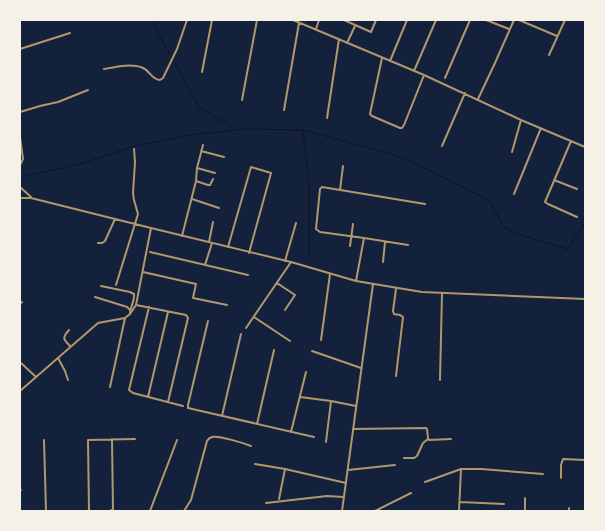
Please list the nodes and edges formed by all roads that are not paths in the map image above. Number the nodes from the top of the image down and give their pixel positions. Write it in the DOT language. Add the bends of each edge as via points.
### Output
graph roads {
  1 [pos="187,20"];
  2 [pos="212,20"];
  3 [pos="257,20"];
  4 [pos="293,20"];
  5 [pos="319,20"];
  6 [pos="344,20"];
  7 [pos="376,20"];
  8 [pos="407,20"];
  9 [pos="436,20"];
  10 [pos="470,20"];
  11 [pos="486,20"];
  12 [pos="514,20"];
  13 [pos="519,20"];
  14 [pos="565,20"];
  15 [pos="299,23"];
  16 [pos="355,25"];
  17 [pos="316,30"];
  18 [pos="510,30"];
  19 [pos="70,33"];
  20 [pos="557,36"];
  21 [pos="339,39"];
  22 [pos="347,43"];
  23 [pos="20,48"];
  24 [pos="549,55"];
  25 [pos="382,58"];
  26 [pos="390,61"];
  27 [pos="104,69"];
  28 [pos="414,71"];
  29 [pos="202,72"];
  30 [pos="424,75"];
  31 [pos="445,78"];
  32 [pos="88,90"];
  33 [pos="464,93"];
  34 [pos="478,99"];
  35 [pos="242,100"];
  36 [pos="284,110"];
  37 [pos="20,112"];
  38 [pos="327,118"];
  39 [pos="521,120"];
  40 [pos="541,128"];
  41 [pos="20,137"];
  42 [pos="571,141"];
  43 [pos="203,145"];
  44 [pos="442,146"];
  45 [pos="585,146"];
  46 [pos="134,149"];
  47 [pos="201,151"];
  48 [pos="512,152"];
  49 [pos="224,157"];
  50 [pos="20,164"];
  51 [pos="343,166"];
  52 [pos="197,168"];
  53 [pos="215,173"];
  54 [pos="213,179"];
  55 [pos="554,180"];
  56 [pos="196,181"];
  57 [pos="20,187"];
  58 [pos="576,189"];
  59 [pos="340,190"];
  60 [pos="514,194"];
  61 [pos="20,198"];
  62 [pos="31,198"];
  63 [pos="192,199"];
  64 [pos="425,204"];
  65 [pos="219,208"];
  66 [pos="577,217"];
  67 [pos="115,219"];
  68 [pos="213,222"];
  69 [pos="296,223"];
  70 [pos="135,224"];
  71 [pos="353,224"];
  72 [pos="151,228"];
  73 [pos="182,236"];
  74 [pos="351,236"];
  75 [pos="364,238"];
  76 [pos="209,242"];
  77 [pos="386,242"];
  78 [pos="98,243"];
  79 [pos="212,243"];
  80 [pos="408,245"];
  81 [pos="350,246"];
  82 [pos="228,247"];
  83 [pos="150,252"];
  84 [pos="249,253"];
  85 [pos="285,261"];
  86 [pos="291,262"];
  87 [pos="383,262"];
  88 [pos="205,265"];
  89 [pos="143,272"];
  90 [pos="330,274"];
  91 [pos="248,275"];
  92 [pos="356,281"];
  93 [pos="277,283"];
  94 [pos="373,284"];
  95 [pos="116,285"];
  96 [pos="101,286"];
  97 [pos="396,288"];
  98 [pos="442,293"];
  99 [pos="95,297"];
  100 [pos="585,299"];
  101 [pos="136,305"];
  102 [pos="227,305"];
  103 [pos="149,307"];
  104 [pos="130,310"];
  105 [pos="286,310"];
  106 [pos="168,312"];
  107 [pos="130,314"];
  108 [pos="254,317"];
  109 [pos="125,318"];
  110 [pos="208,321"];
  111 [pos="246,328"];
  112 [pos="69,330"];
  113 [pos="241,334"];
  114 [pos="321,340"];
  115 [pos="290,341"];
  116 [pos="70,346"];
  117 [pos="274,350"];
  118 [pos="312,351"];
  119 [pos="58,358"];
  120 [pos="21,363"];
  121 [pos="361,368"];
  122 [pos="306,372"];
  123 [pos="396,376"];
  124 [pos="36,377"];
  125 [pos="68,380"];
  126 [pos="440,380"];
  127 [pos="110,387"];
  128 [pos="20,390"];
  129 [pos="148,397"];
  130 [pos="300,397"];
  131 [pos="331,401"];
  132 [pos="168,402"];
  133 [pos="183,406"];
  134 [pos="356,406"];
  135 [pos="222,416"];
  136 [pos="257,424"];
  137 [pos="353,429"];
  138 [pos="291,432"];
  139 [pos="314,438"];
  140 [pos="112,439"];
  141 [pos="135,439"];
  142 [pos="44,440"];
  143 [pos="177,440"];
  144 [pos="428,440"];
  145 [pos="451,440"];
  146 [pos="326,442"];
  147 [pos="251,446"];
  148 [pos="404,458"];
  149 [pos="585,460"];
  150 [pos="255,464"];
  151 [pos="395,466"];
  152 [pos="285,469"];
  153 [pos="461,469"];
  154 [pos="348,470"];
  155 [pos="542,474"];
  156 [pos="561,478"];
  157 [pos="425,482"];
  158 [pos="346,483"];
  159 [pos="411,493"];
  160 [pos="344,497"];
  161 [pos="525,498"];
  162 [pos="279,499"];
  163 [pos="460,502"];
  164 [pos="266,503"];
  165 [pos="504,504"];
  166 [pos="46,511"];
  167 [pos="89,511"];
  168 [pos="150,511"];
  169 [pos="184,511"];
  170 [pos="342,511"];
  171 [pos="376,511"];
  172 [pos="459,511"];
  173 [pos="525,511"];
  1 -- 27 [label="street" via="177,50 160,80 155,80 146,70 136,66"];
  2 -- 29 [label="street"];
  3 -- 35 [label="street"];
  4 -- 15 [label="street"];
  5 -- 17 [label="street"];
  6 -- 16 [label="street"];
  7 -- 16 [label="street" via="371,32"];
  8 -- 26 [label="street"];
  9 -- 28 [label="street"];
  10 -- 31 [label="street"];
  11 -- 18 [label="street"];
  12 -- 18 [label="street"];
  13 -- 20 [label="street"];
  14 -- 20 [label="street"];
  15 -- 17 [label="street"];
  15 -- 36 [label="street"];
  16 -- 22 [label="street"];
  17 -- 21 [label="street"];
  18 -- 34 [label="street"];
  19 -- 23 [label="street"];
  20 -- 24 [label="street"];
  21 -- 22 [label="street"];
  21 -- 38 [label="street"];
  22 -- 25 [label="street"];
  25 -- 26 [label="street"];
  25 -- 30 [label="street" via="370,114 400,128 404,125"];
  26 -- 28 [label="street"];
  28 -- 30 [label="street"];
  30 -- 33 [label="street"];
  32 -- 37 [label="street" via="58,102"];
  33 -- 34 [label="street"];
  33 -- 44 [label="street"];
  34 -- 39 [label="street"];
  39 -- 40 [label="street"];
  39 -- 48 [label="street"];
  40 -- 42 [label="street"];
  40 -- 60 [label="street"];
  41 -- 50 [label="street" via="23,159"];
  42 -- 45 [label="street"];
  42 -- 55 [label="street"];
  43 -- 47 [label="street"];
  46 -- 70 [label="street" via="133,193 138,214"];
  47 -- 49 [label="street"];
  47 -- 52 [label="street"];
  51 -- 59 [label="street"];
  52 -- 53 [label="street"];
  52 -- 56 [label="street"];
  54 -- 56 [label="street" via="210,185"];
  55 -- 58 [label="street"];
  55 -- 66 [label="street" via="546,202"];
  56 -- 63 [label="street"];
  57 -- 62 [label="street"];
  59 -- 64 [label="street"];
  59 -- 74 [label="street" via="322,187 320,189 316,229 320,232"];
  61 -- 62 [label="street"];
  62 -- 67 [label="street"];
  63 -- 65 [label="street"];
  63 -- 73 [label="street"];
  67 -- 70 [label="street"];
  67 -- 78 [label="street" via="105,241"];
  68 -- 76 [label="street"];
  69 -- 85 [label="street"];
  70 -- 72 [label="street"];
  70 -- 95 [label="street"];
  71 -- 74 [label="street"];
  72 -- 73 [label="street"];
  72 -- 89 [label="street"];
  73 -- 76 [label="street"];
  74 -- 75 [label="street"];
  74 -- 81 [label="street"];
  75 -- 77 [label="street"];
  75 -- 92 [label="street"];
  76 -- 79 [label="street"];
  77 -- 80 [label="street"];
  77 -- 87 [label="street"];
  79 -- 82 [label="street"];
  79 -- 88 [label="street"];
  82 -- 84 [label="street"];
  82 -- 84 [label="street" via="252,167 271,173"];
  83 -- 88 [label="street"];
  84 -- 85 [label="street"];
  85 -- 86 [label="street"];
  86 -- 90 [label="street"];
  86 -- 93 [label="street"];
  88 -- 91 [label="street"];
  89 -- 101 [label="street"];
  89 -- 102 [label="street" via="196,284 193,298"];
  90 -- 92 [label="street"];
  90 -- 114 [label="street"];
  92 -- 94 [label="street"];
  93 -- 105 [label="street" via="295,295"];
  93 -- 108 [label="street"];
  94 -- 97 [label="street"];
  94 -- 121 [label="street"];
  96 -- 104 [label="street" via="134,294"];
  97 -- 98 [label="street"];
  97 -- 123 [label="street" via="394,314 403,317"];
  98 -- 100 [label="street"];
  98 -- 126 [label="street"];
  99 -- 104 [label="street"];
  101 -- 103 [label="street"];
  101 -- 107 [label="street"];
  103 -- 106 [label="street"];
  103 -- 129 [label="street" via="129,390"];
  104 -- 107 [label="street"];
  106 -- 129 [label="street"];
  106 -- 132 [label="street" via="186,315 188,318"];
  107 -- 109 [label="street"];
  108 -- 111 [label="street"];
  108 -- 115 [label="street"];
  109 -- 116 [label="street" via="98,323"];
  109 -- 127 [label="street"];
  110 -- 135 [label="street" via="188,406"];
  112 -- 116 [label="street" via="64,339"];
  113 -- 135 [label="street"];
  116 -- 119 [label="street"];
  117 -- 136 [label="street"];
  118 -- 121 [label="street"];
  119 -- 124 [label="street"];
  119 -- 125 [label="street"];
  120 -- 124 [label="street"];
  121 -- 134 [label="street"];
  122 -- 130 [label="street"];
  124 -- 128 [label="street"];
  129 -- 132 [label="street"];
  130 -- 131 [label="street"];
  130 -- 138 [label="street"];
  131 -- 134 [label="street"];
  131 -- 146 [label="street"];
  132 -- 133 [label="street"];
  134 -- 137 [label="street"];
  135 -- 136 [label="street"];
  136 -- 138 [label="street"];
  137 -- 144 [label="street" via="426,428"];
  137 -- 154 [label="street"];
  138 -- 139 [label="street"];
  140 -- 141 [label="street"];
  140 -- 167 [label="street" via="113,509"];
  140 -- 167 [label="street" via="88,440"];
  142 -- 166 [label="street"];
  143 -- 168 [label="street"];
  144 -- 145 [label="street"];
  144 -- 148 [label="street" via="417,456"];
  147 -- 169 [label="street" via="228,439 209,438 192,500"];
  149 -- 156 [label="street" via="563,459"];
  150 -- 152 [label="street"];
  151 -- 154 [label="street"];
  152 -- 158 [label="street"];
  152 -- 162 [label="street"];
  153 -- 155 [label="street"];
  153 -- 157 [label="street"];
  153 -- 163 [label="street"];
  154 -- 158 [label="street"];
  158 -- 160 [label="street"];
  159 -- 171 [label="street"];
  160 -- 164 [label="street" via="327,496"];
  160 -- 170 [label="street"];
  161 -- 173 [label="street"];
  163 -- 165 [label="street"];
  163 -- 172 [label="street"];
}
